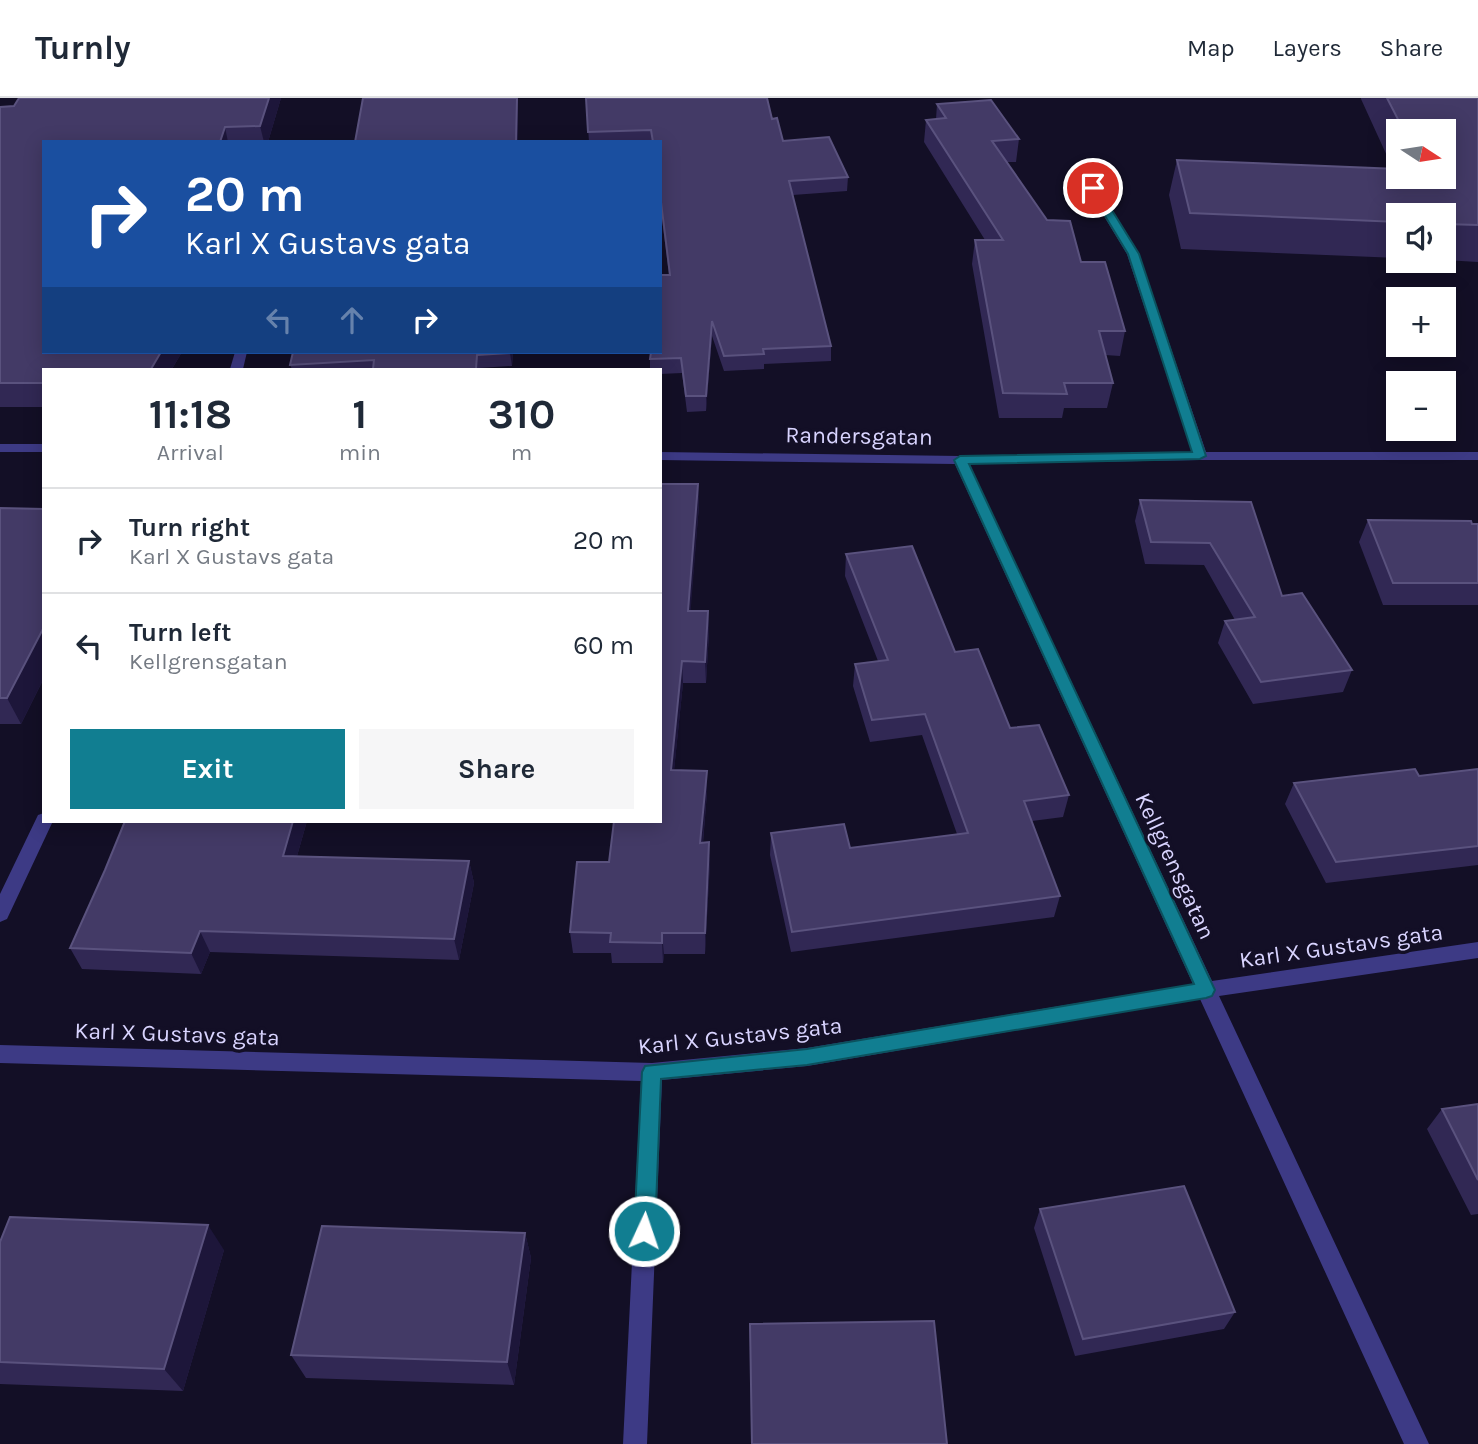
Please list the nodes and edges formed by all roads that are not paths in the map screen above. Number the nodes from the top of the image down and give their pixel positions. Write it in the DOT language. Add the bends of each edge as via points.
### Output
graph roads {
  1 [pos="1093,188"];
  2 [pos="0,448"];
  3 [pos="42,448"];
  4 [pos="662,456"];
  5 [pos="1200,456"];
  6 [pos="1478,456"];
  7 [pos="960,460"];
  8 [pos="43,823"];
  9 [pos="0,914"];
  10 [pos="1478,950"];
  11 [pos="1206,990"];
  12 [pos="0,1054"];
  13 [pos="652,1072"];
  14 [pos="635,1444"];
  15 [pos="1417,1444"];
  1 -- 5 [label="street" via="1133,254"];
  2 -- 3 [label="street"];
  4 -- 7 [label="street, Randersgatan"];
  5 -- 6 [label="street, Randersgatan"];
  5 -- 7 [label="street, Randersgatan"];
  7 -- 11 [label="street, Kellgrensgatan"];
  8 -- 9 [label="street"];
  10 -- 11 [label="street, Karl X Gustavs gata"];
  11 -- 13 [label="street, Karl X Gustavs gata" via="807,1057"];
  11 -- 15 [label="street, Kellgrensgatan"];
  12 -- 13 [label="street, Karl X Gustavs gata"];
  13 -- 14 [label="street"];
}
